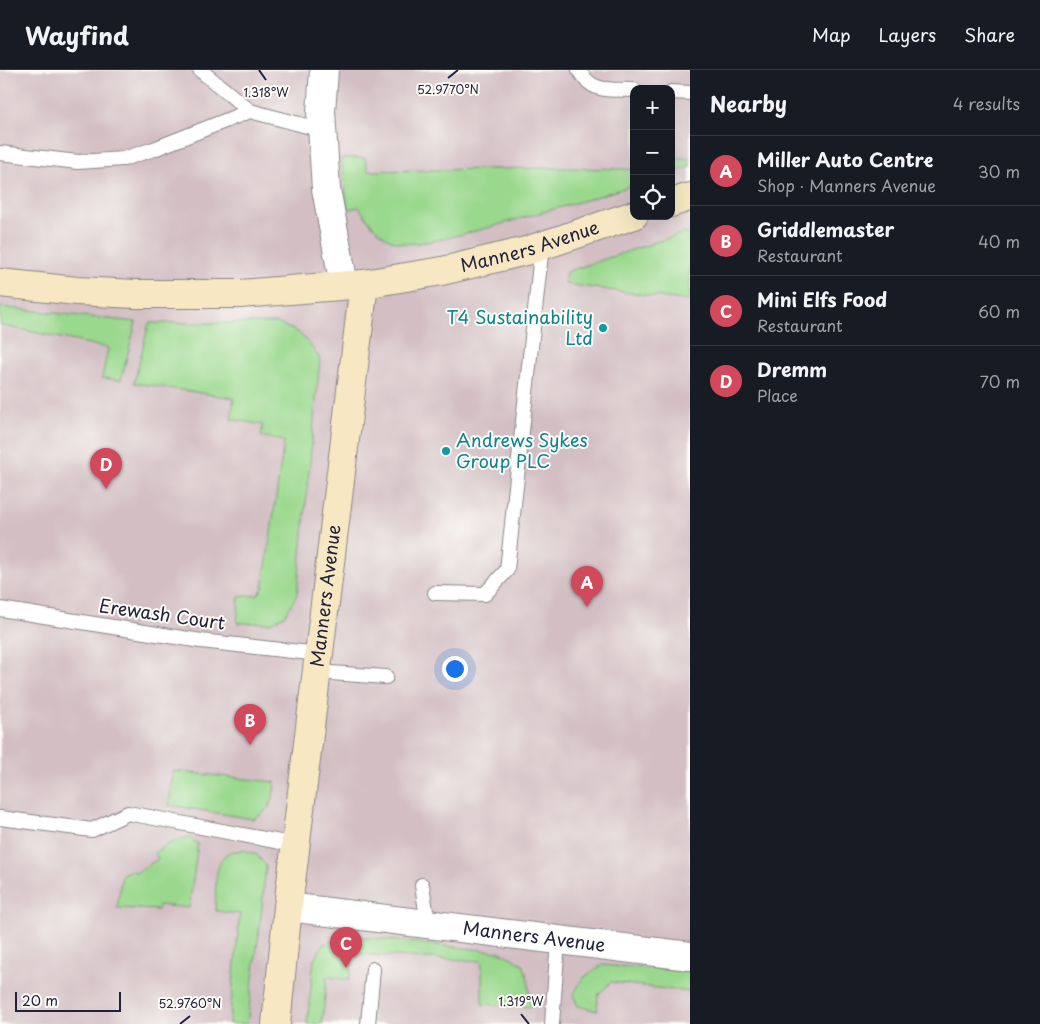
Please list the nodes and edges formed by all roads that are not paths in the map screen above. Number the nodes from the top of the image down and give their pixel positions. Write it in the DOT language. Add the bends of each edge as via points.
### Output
graph roads {
  1 [pos="200,70"];
  2 [pos="324,70"];
  3 [pos="580,70"];
  4 [pos="630,90"];
  5 [pos="675,92"];
  6 [pos="690,93"];
  7 [pos="250,112"];
  8 [pos="322,130"];
  9 [pos="0,153"];
  10 [pos="690,197"];
  11 [pos="675,202"];
  12 [pos="630,216"];
  13 [pos="542,245"];
  14 [pos="0,283"];
  15 [pos="354,284"];
  16 [pos="435,593"];
  17 [pos="0,610"];
  18 [pos="318,663"];
  19 [pos="386,677"];
  20 [pos="0,818"];
  21 [pos="296,845"];
  22 [pos="422,885"];
  23 [pos="288,908"];
  24 [pos="428,924"];
  25 [pos="558,940"];
  26 [pos="690,956"];
  27 [pos="373,969"];
  28 [pos="276,1024"];
  29 [pos="368,1024"];
  30 [pos="552,1024"];
  1 -- 7 [label="lane"];
  2 -- 8 [label="street, Manners Avenue"];
  3 -- 4 [label="lane" via="595,88"];
  5 -- 6 [label="lane"];
  7 -- 8 [label="lane"];
  7 -- 9 [label="lane" via="123,159 78,162"];
  8 -- 15 [label="street, Manners Avenue" via="326,189"];
  10 -- 11 [label="street"];
  12 -- 13 [label="street, Manners Avenue"];
  13 -- 15 [label="street, Manners Avenue" via="442,271"];
  13 -- 16 [label="lane" via="507,570 485,594"];
  14 -- 15 [label="street, Manners Avenue" via="136,294 240,294"];
  15 -- 18 [label="street, Manners Avenue"];
  17 -- 18 [label="lane, Erewash Court"];
  18 -- 19 [label="lane, Erewash Court"];
  18 -- 21 [label="street, Manners Avenue"];
  20 -- 21 [label="lane" via="92,830 128,813"];
  21 -- 23 [label="street, Manners Avenue"];
  22 -- 24 [label="lane"];
  23 -- 24 [label="street, Manners Avenue"];
  23 -- 28 [label="street, Manners Avenue"];
  24 -- 25 [label="street, Manners Avenue"];
  25 -- 26 [label="street, Manners Avenue"];
  25 -- 30 [label="lane"];
  27 -- 29 [label="lane"];
}
